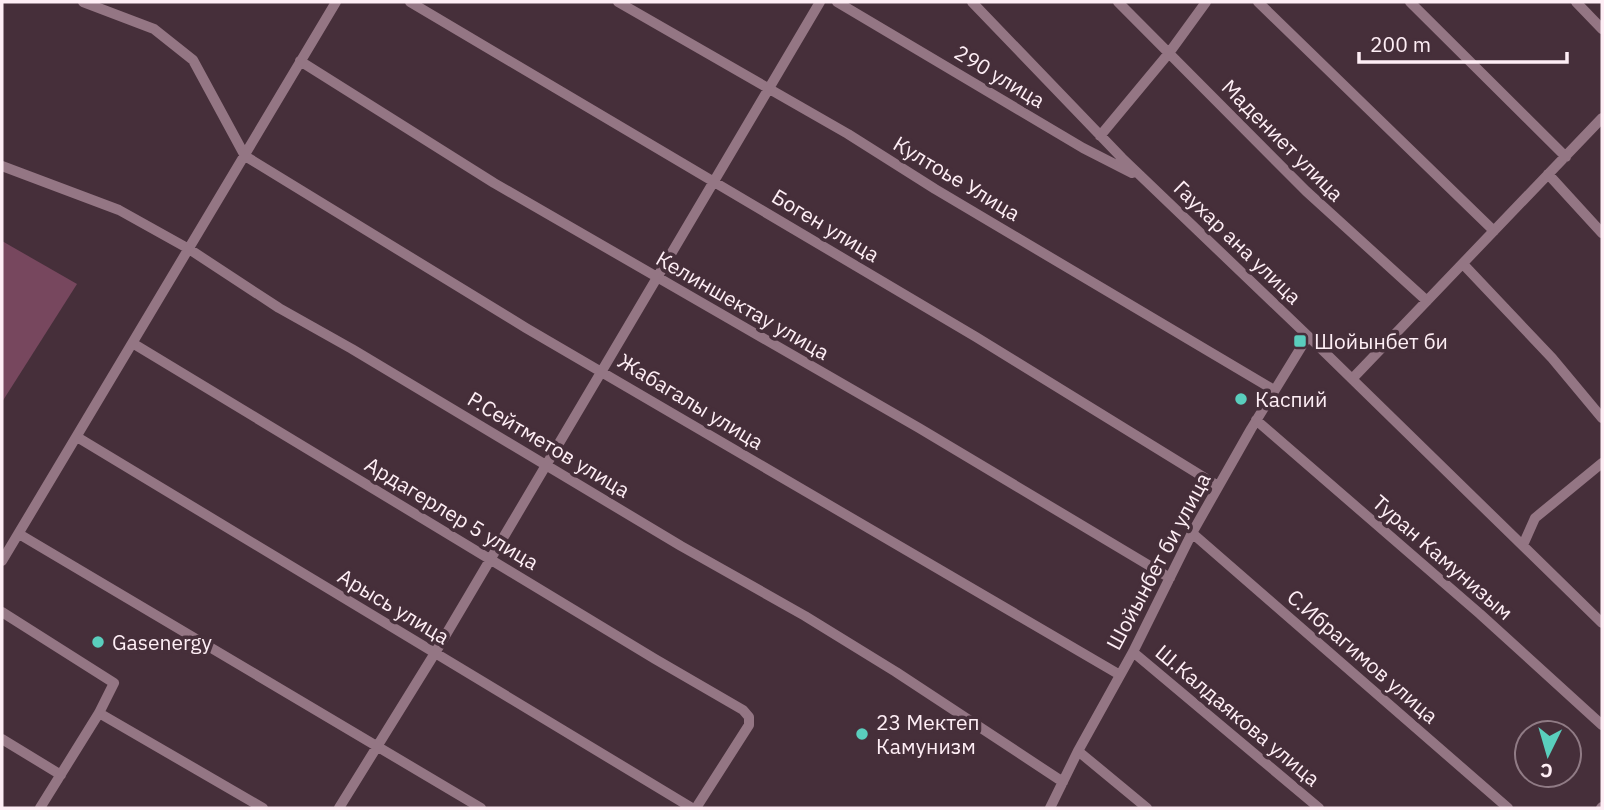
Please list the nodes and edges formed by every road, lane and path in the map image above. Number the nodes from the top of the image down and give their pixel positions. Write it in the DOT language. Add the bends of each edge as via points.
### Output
graph roads {
  1 [pos="83,2"];
  2 [pos="336,2"];
  3 [pos="411,2"];
  4 [pos="618,2"];
  5 [pos="820,2"];
  6 [pos="837,2"];
  7 [pos="972,2"];
  8 [pos="1118,2"];
  9 [pos="1206,2"];
  10 [pos="1258,2"];
  11 [pos="1410,2"];
  12 [pos="1576,2"];
  13 [pos="1602,29"];
  14 [pos="1169,53"];
  15 [pos="300,61"];
  16 [pos="769,90"];
  17 [pos="1602,118"];
  18 [pos="1100,136"];
  19 [pos="245,156"];
  20 [pos="1566,156"];
  21 [pos="2,166"];
  22 [pos="1548,174"];
  23 [pos="1144,179"];
  24 [pos="715,182"];
  25 [pos="1494,231"];
  26 [pos="1602,233"];
  27 [pos="189,249"];
  28 [pos="1463,264"];
  29 [pos="656,277"];
  30 [pos="1427,301"];
  31 [pos="1308,336"];
  32 [pos="134,344"];
  33 [pos="602,372"];
  34 [pos="1352,379"];
  35 [pos="1274,390"];
  36 [pos="1602,418"];
  37 [pos="1256,419"];
  38 [pos="77,437"];
  39 [pos="1602,463"];
  40 [pos="546,466"];
  41 [pos="1218,486"];
  42 [pos="1192,533"];
  43 [pos="19,534"];
  44 [pos="1523,545"];
  45 [pos="490,558"];
  46 [pos="2,561"];
  47 [pos="1170,578"];
  48 [pos="2,612"];
  49 [pos="1602,623"];
  50 [pos="1133,652"];
  51 [pos="435,653"];
  52 [pos="1120,675"];
  53 [pos="99,713"];
  54 [pos="1602,725"];
  55 [pos="2,739"];
  56 [pos="377,747"];
  57 [pos="1078,751"];
  58 [pos="61,775"];
  59 [pos="1063,782"];
  60 [pos="44,807"];
  61 [pos="264,808"];
  62 [pos="339,808"];
  63 [pos="481,808"];
  64 [pos="694,808"];
  65 [pos="1050,808"];
  66 [pos="1147,808"];
  67 [pos="1319,808"];
  68 [pos="1508,808"];
  1 -- 19 [label="street" via="154,29 193,60"];
  2 -- 15 [label="street"];
  3 -- 24 [label="street, Боген улица"];
  4 -- 16 [label="street, Култоье Улица"];
  5 -- 16 [label="street"];
  6 -- 23 [label="street, 290 улица" via="1083,148"];
  7 -- 18 [label="street, Гаухар ана улица"];
  8 -- 14 [label="street, Мадениет улица"];
  9 -- 14 [label="street"];
  10 -- 25 [label="street"];
  11 -- 20 [label="street"];
  12 -- 13 [label="street"];
  14 -- 18 [label="street"];
  14 -- 30 [label="street, Мадениет улица" via="1306,191"];
  15 -- 19 [label="street"];
  15 -- 29 [label="street, Келиншектау улица" via="494,183"];
  16 -- 24 [label="street"];
  16 -- 35 [label="street, Култоье Улица"];
  17 -- 20 [label="street"];
  18 -- 23 [label="street, Гаухар ана улица"];
  19 -- 27 [label="street"];
  19 -- 33 [label="street, Жабагалы улица"];
  20 -- 22 [label="street"];
  21 -- 27 [label="street, Р.Сейтметов улица" via="119,210"];
  22 -- 25 [label="street"];
  22 -- 26 [label="street"];
  23 -- 31 [label="street, Гаухар ана улица"];
  24 -- 29 [label="street"];
  24 -- 41 [label="street, Боген улица"];
  25 -- 28 [label="street"];
  27 -- 32 [label="street"];
  27 -- 40 [label="street, Р.Сейтметов улица" via="279,308"];
  28 -- 30 [label="street"];
  28 -- 36 [label="street"];
  29 -- 33 [label="street"];
  29 -- 47 [label="street, Келиншектау улица"];
  30 -- 34 [label="street"];
  31 -- 34 [label="street, Гаухар ана улица"];
  31 -- 35 [label="street, Шойынбет би улица"];
  32 -- 38 [label="street"];
  32 -- 45 [label="street, Ардагерлер 5 улица"];
  33 -- 40 [label="street"];
  33 -- 52 [label="street, Жабагалы улица"];
  34 -- 44 [label="street, Гаухар ана улица"];
  35 -- 37 [label="street, Шойынбет би улица"];
  37 -- 41 [label="street, Шойынбет би улица"];
  37 -- 54 [label="street, Туран Камунизым"];
  38 -- 43 [label="street"];
  38 -- 51 [label="street, Арысь улица"];
  39 -- 44 [label="street" via="1535,518"];
  40 -- 45 [label="street"];
  40 -- 59 [label="street, Р.Сейтметов улица" via="805,616"];
  41 -- 42 [label="street, Шойынбет би улица"];
  42 -- 47 [label="street, Шойынбет би улица"];
  42 -- 68 [label="street, С.Ибрагимов улица"];
  43 -- 46 [label="street"];
  43 -- 56 [label="street"];
  44 -- 49 [label="street, Гаухар ана улица"];
  45 -- 51 [label="street"];
  45 -- 64 [label="street, Ардагерлер 5 улица" via="743,710 749,725"];
  47 -- 50 [label="street, Шойынбет би улица"];
  48 -- 53 [label="street" via="114,683"];
  50 -- 52 [label="street, Шойынбет би улица"];
  50 -- 67 [label="street, Ш.Калдаякова улица"];
  51 -- 56 [label="street"];
  51 -- 64 [label="street, Арысь улица"];
  52 -- 57 [label="street, Шойынбет би улица"];
  53 -- 58 [label="street"];
  53 -- 61 [label="street"];
  55 -- 58 [label="street"];
  56 -- 62 [label="street"];
  56 -- 63 [label="street"];
  57 -- 59 [label="street, Шойынбет би улица"];
  57 -- 66 [label="street"];
  58 -- 60 [label="street"];
  59 -- 65 [label="street, Шойынбет би улица"];
}
